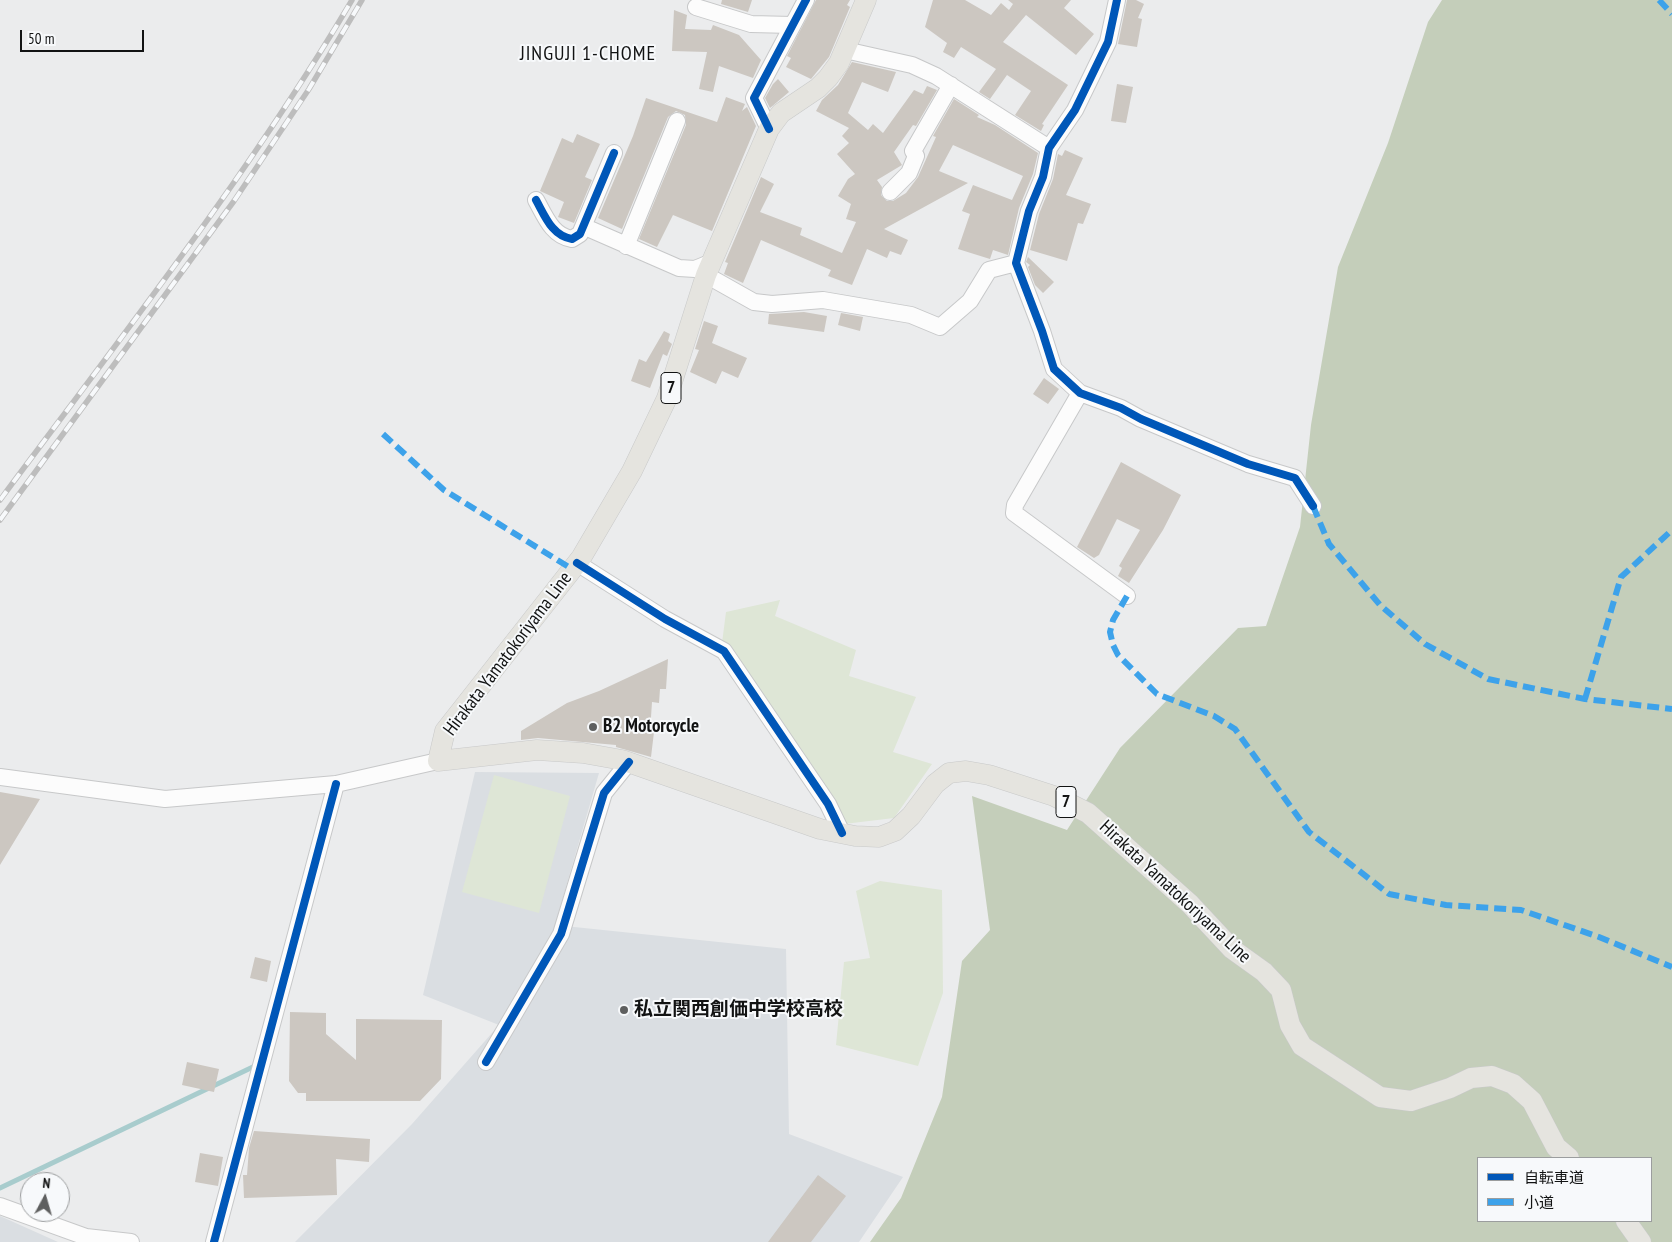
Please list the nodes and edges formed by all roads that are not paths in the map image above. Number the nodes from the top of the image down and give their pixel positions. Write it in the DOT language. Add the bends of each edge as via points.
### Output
graph roads {
  1 [pos="806,0"];
  2 [pos="866,0"];
  3 [pos="1117,0"];
  4 [pos="696,7"];
  5 [pos="792,26"];
  6 [pos="845,50"];
  7 [pos="952,85"];
  8 [pos="677,121"];
  9 [pos="769,129"];
  10 [pos="1049,148"];
  11 [pos="614,152"];
  12 [pos="890,192"];
  13 [pos="536,200"];
  14 [pos="585,227"];
  15 [pos="626,246"];
  16 [pos="1016,263"];
  17 [pos="709,269"];
  18 [pos="1080,393"];
  19 [pos="1313,506"];
  20 [pos="577,562"];
  21 [pos="1127,596"];
  22 [pos="438,761"];
  23 [pos="629,762"];
  24 [pos="0,776"];
  25 [pos="336,784"];
  26 [pos="842,833"];
  27 [pos="486,1062"];
  28 [pos="1568,1157"];
  29 [pos="0,1206"];
  30 [pos="1627,1222"];
  31 [pos="131,1242"];
  32 [pos="214,1242"];
  33 [pos="1641,1242"];
  1 -- 5 [label="street"];
  2 -- 6 [label="main road, Hirakata Yamatokoriyama Line / 7"];
  3 -- 10 [label="street" via="1108,42 1075,110"];
  4 -- 5 [label="street" via="751,24"];
  5 -- 9 [label="street" via="754,98"];
  6 -- 7 [label="street" via="912,65"];
  6 -- 9 [label="main road, Hirakata Yamatokoriyama Line / 7" via="828,78 781,114"];
  7 -- 10 [label="street"];
  7 -- 12 [label="street" via="913,151 916,156 909,173"];
  8 -- 15 [label="street"];
  9 -- 17 [label="main road, Hirakata Yamatokoriyama Line / 7"];
  10 -- 16 [label="street"];
  11 -- 14 [label="street"];
  13 -- 14 [label="street" via="553,230 562,238 572,240"];
  14 -- 15 [label="street"];
  15 -- 17 [label="street" via="679,268"];
  16 -- 17 [label="street" via="989,270 970,301 940,326 911,315 823,300 772,304 754,302"];
  16 -- 18 [label="street" via="1054,369"];
  17 -- 20 [label="main road, Hirakata Yamatokoriyama Line / 7" via="667,398 632,471"];
  18 -- 19 [label="street" via="1248,464 1295,478"];
  18 -- 21 [label="street" via="1015,505 1014,514"];
  20 -- 22 [label="main road, Hirakata Yamatokoriyama Line / 7" via="445,731"];
  20 -- 26 [label="street" via="665,619 724,650 828,804"];
  22 -- 23 [label="main road, Hirakata Yamatokoriyama Line / 7" via="537,750 583,753"];
  22 -- 25 [label="street"];
  23 -- 26 [label="main road, Hirakata Yamatokoriyama Line / 7"];
  23 -- 27 [label="street" via="604,793 562,934"];
  24 -- 25 [label="street" via="165,799"];
  25 -- 32 [label="street"];
  26 -- 28 [label="main road, Hirakata Yamatokoriyama Line / 7" via="879,837 895,831 911,816 934,784 949,773 966,771 988,775 1054,796 1088,813 1190,904 1232,949 1264,972 1281,990 1290,1025 1302,1046 1380,1097 1411,1101 1471,1078 1492,1076 1514,1084 1532,1101 1556,1147"];
  29 -- 31 [label="street" via="86,1237"];
  30 -- 33 [label="main road"];
}
